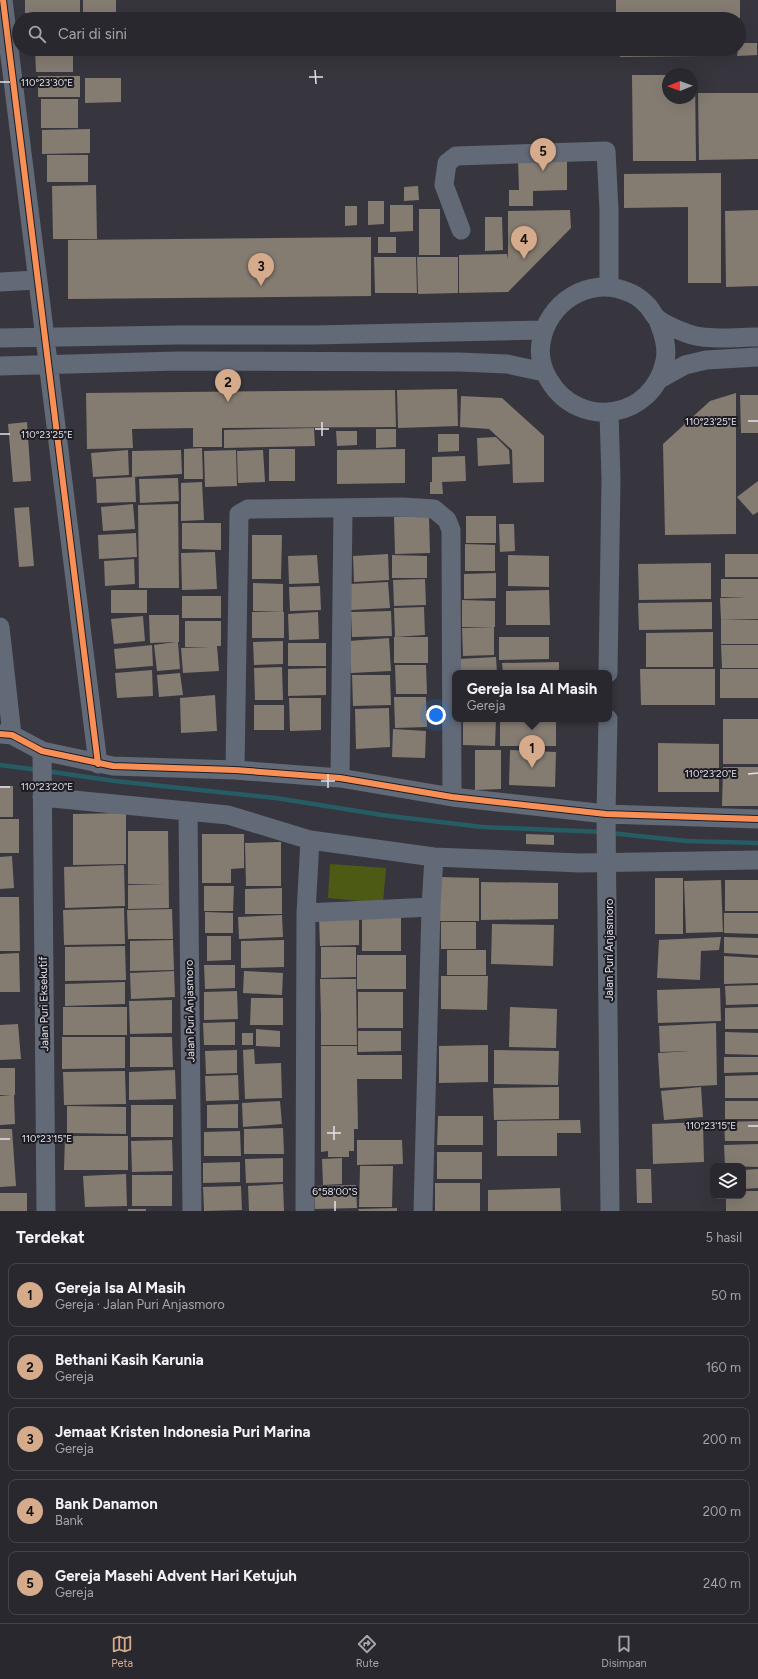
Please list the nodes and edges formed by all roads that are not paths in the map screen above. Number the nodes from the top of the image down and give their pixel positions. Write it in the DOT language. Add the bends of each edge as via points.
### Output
graph roads {
  1 [pos="3,0"];
  2 [pos="461,230"];
  3 [pos="36,280"];
  4 [pos="0,282"];
  5 [pos="609,287"];
  6 [pos="658,320"];
  7 [pos="543,330"];
  8 [pos="178,335"];
  9 [pos="44,337"];
  10 [pos="758,337"];
  11 [pos="0,338"];
  12 [pos="758,357"];
  13 [pos="178,361"];
  14 [pos="48,365"];
  15 [pos="0,366"];
  16 [pos="544,372"];
  17 [pos="658,380"];
  18 [pos="608,413"];
  19 [pos="343,508"];
  20 [pos="0,627"];
  21 [pos="608,670"];
  22 [pos="608,722"];
  23 [pos="6,734"];
  24 [pos="41,760"];
  25 [pos="98,764"];
  26 [pos="235,770"];
  27 [pos="340,778"];
  28 [pos="42,794"];
  29 [pos="452,797"];
  30 [pos="188,811"];
  31 [pos="606,818"];
  32 [pos="758,819"];
  33 [pos="310,840"];
  34 [pos="434,857"];
  35 [pos="608,857"];
  36 [pos="758,860"];
  37 [pos="431,907"];
  38 [pos="306,913"];
  39 [pos="46,1211"];
  40 [pos="192,1211"];
  41 [pos="305,1211"];
  42 [pos="423,1211"];
  43 [pos="610,1211"];
  1 -- 3 [label="street"];
  2 -- 5 [label="street" via="444,185 447,163 456,156 606,151"];
  3 -- 4 [label="street"];
  3 -- 9 [label="street"];
  5 -- 6 [label="street" via="628,292 646,304"];
  5 -- 7 [label="street" via="588,288 568,297 553,311"];
  6 -- 10 [label="street" via="697,337"];
  6 -- 17 [label="street" via="665,339 665,360"];
  7 -- 8 [label="street"];
  7 -- 16 [label="street" via="540,351"];
  8 -- 9 [label="street"];
  8 -- 13 [label="street"];
  9 -- 11 [label="street"];
  9 -- 14 [label="street"];
  12 -- 17 [label="street" via="706,360 685,365"];
  13 -- 14 [label="street"];
  13 -- 16 [label="street" via="459,362 507,364"];
  14 -- 15 [label="street"];
  14 -- 25 [label="street"];
  16 -- 18 [label="street" via="554,390 570,403 588,411"];
  17 -- 18 [label="street" via="646,396 628,408"];
  18 -- 21 [label="street" via="612,479"];
  19 -- 26 [label="street" via="248,509 239,514"];
  19 -- 27 [label="street"];
  19 -- 29 [label="street" via="434,509 447,520 452,530"];
  20 -- 23 [label="street"];
  22 -- 31 [label="street, Jalan Puri Anjasmoro"];
  23 -- 24 [label="street"];
  24 -- 25 [label="street"];
  24 -- 28 [label="street, Jalan Puri Eksekutif"];
  25 -- 26 [label="street"];
  26 -- 27 [label="street"];
  27 -- 29 [label="street"];
  28 -- 30 [label="street"];
  28 -- 39 [label="street, Jalan Puri Eksekutif"];
  29 -- 31 [label="street"];
  30 -- 33 [label="street" via="228,815"];
  30 -- 40 [label="street, Jalan Puri Anjasmoro"];
  31 -- 32 [label="street"];
  31 -- 35 [label="street, Jalan Puri Anjasmoro"];
  33 -- 34 [label="street"];
  33 -- 38 [label="street"];
  34 -- 35 [label="street" via="580,863"];
  34 -- 37 [label="street"];
  35 -- 36 [label="street"];
  35 -- 43 [label="street, Jalan Puri Anjasmoro"];
  37 -- 38 [label="street"];
  37 -- 42 [label="street"];
  38 -- 41 [label="street"];
}
